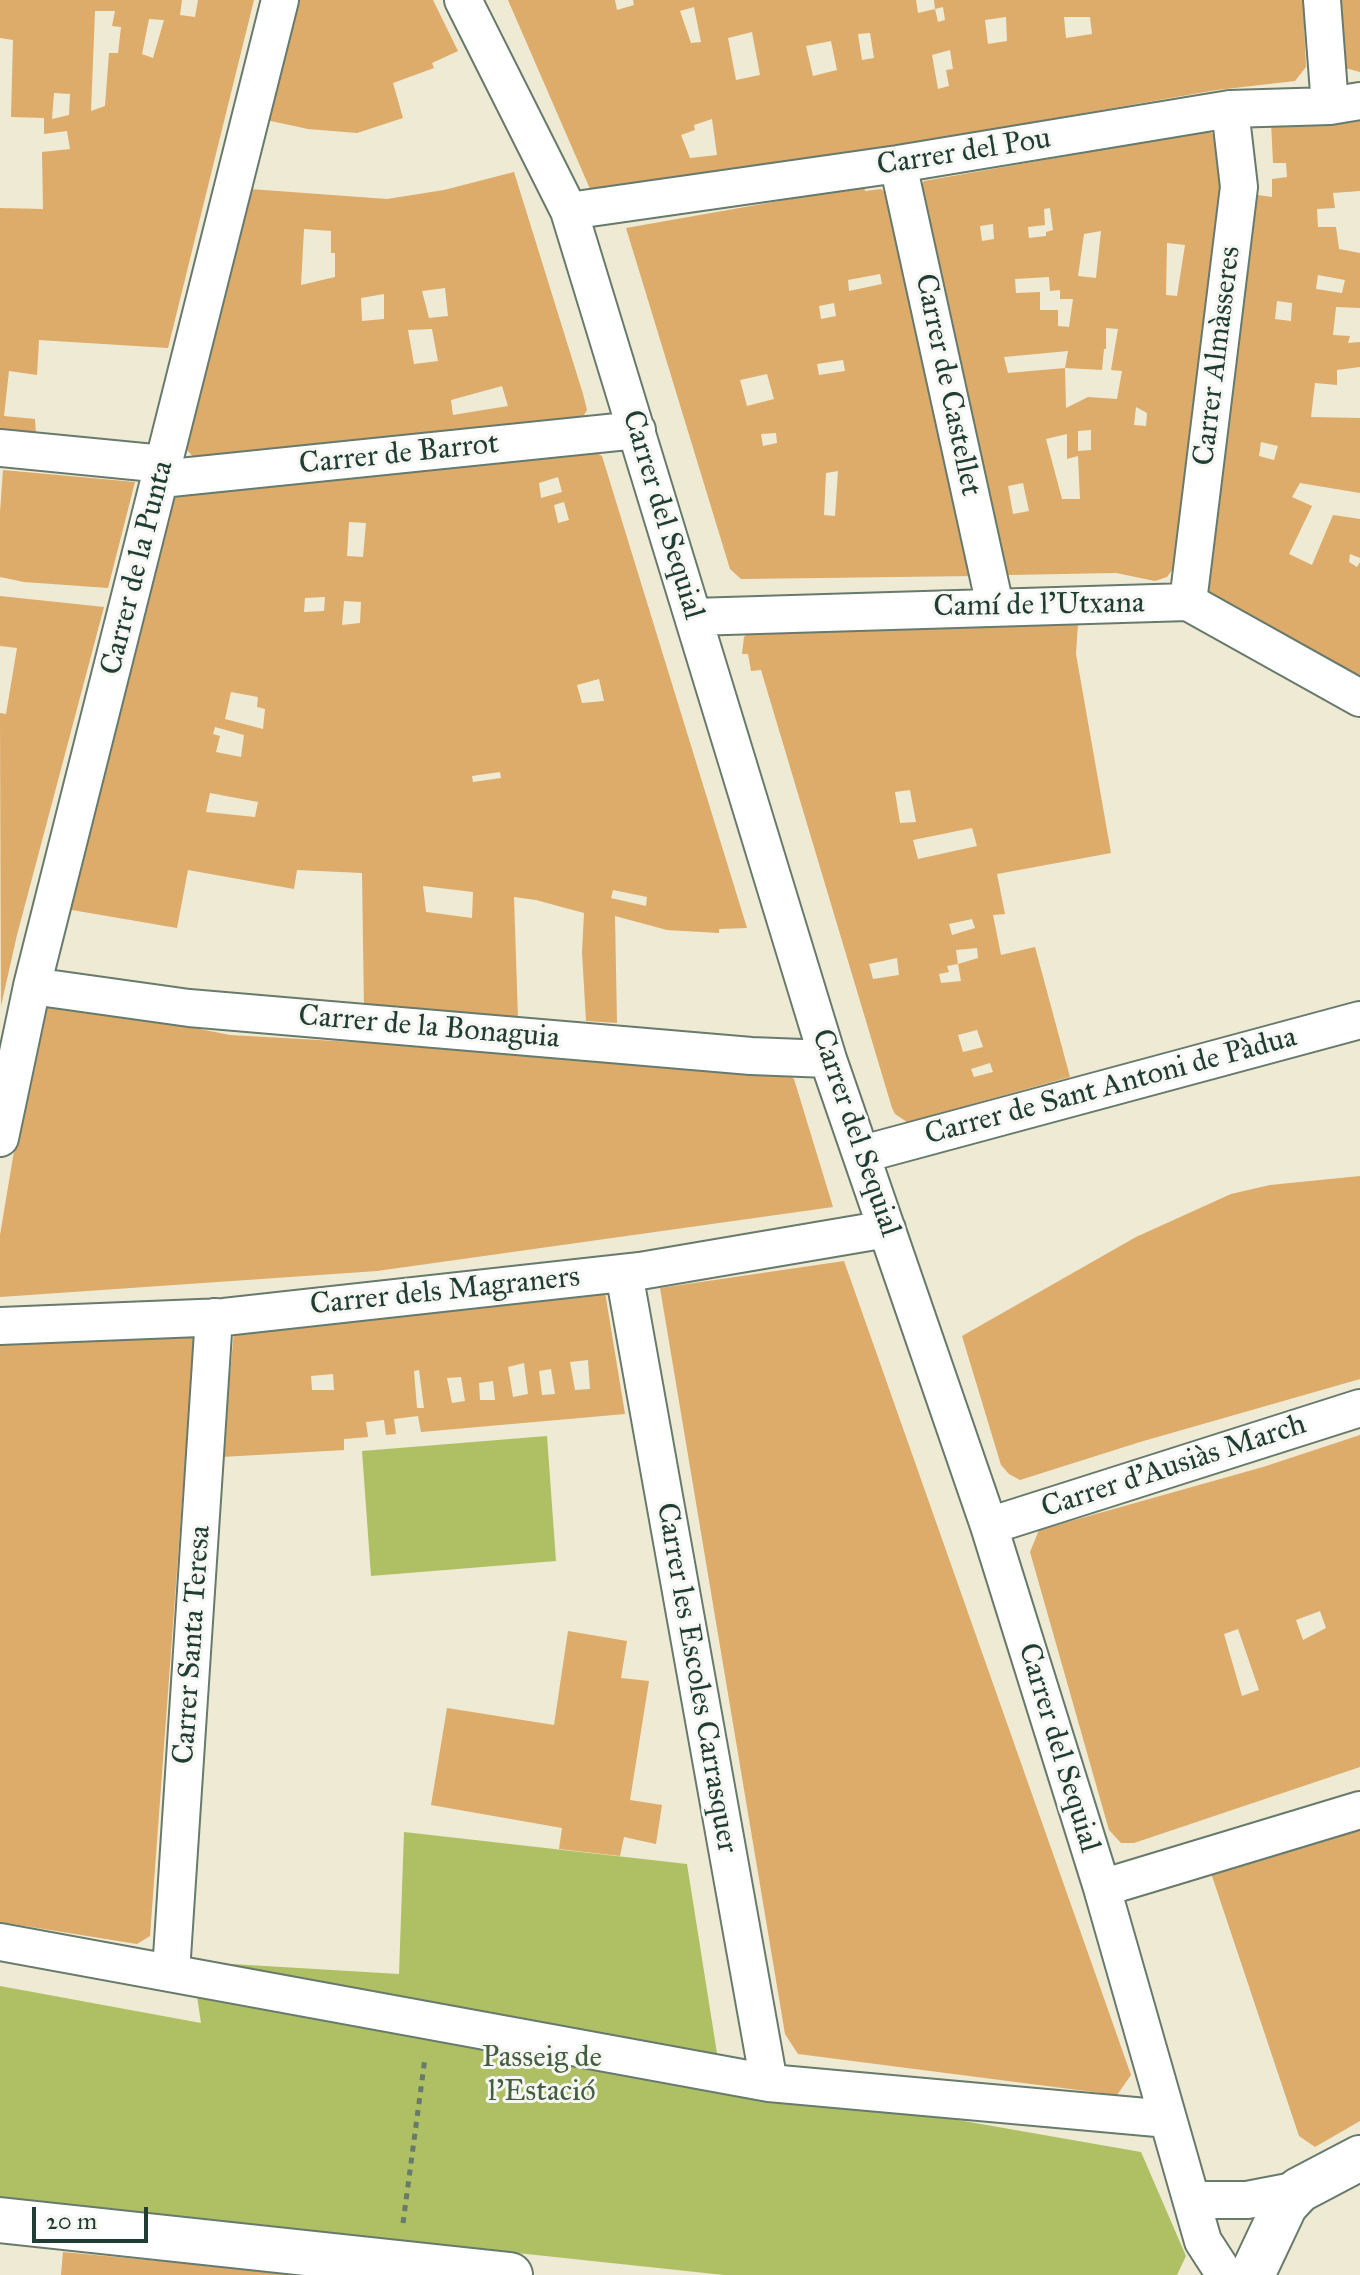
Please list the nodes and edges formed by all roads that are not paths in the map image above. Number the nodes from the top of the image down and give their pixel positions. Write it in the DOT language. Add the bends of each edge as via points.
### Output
graph roads {
  1 [pos="280,0"];
  2 [pos="463,0"];
  3 [pos="1322,0"];
  4 [pos="1345,104"];
  5 [pos="1230,109"];
  6 [pos="898,164"];
  7 [pos="569,211"];
  8 [pos="637,430"];
  9 [pos="0,448"];
  10 [pos="162,471"];
  11 [pos="1188,602"];
  12 [pos="995,606"];
  13 [pos="693,617"];
  14 [pos="1360,698"];
  15 [pos="32,986"];
  16 [pos="1360,1020"];
  17 [pos="828,1059"];
  18 [pos="4,1099"];
  19 [pos="0,1138"];
  20 [pos="863,1154"];
  21 [pos="887,1229"];
  22 [pos="624,1273"];
  23 [pos="214,1317"];
  24 [pos="0,1326"];
  25 [pos="1360,1408"];
  26 [pos="989,1526"];
  27 [pos="1360,1810"];
  28 [pos="1102,1888"];
  29 [pos="0,1942"];
  30 [pos="171,1972"];
  31 [pos="769,2083"];
  32 [pos="1168,2119"];
  33 [pos="1360,2158"];
  34 [pos="1299,2190"];
  35 [pos="1192,2200"];
  36 [pos="0,2220"];
  37 [pos="510,2275"];
  38 [pos="1225,2275"];
  39 [pos="1252,2275"];
  1 -- 10 [label="street, Carrer de la Punta"];
  2 -- 7 [label="street, Carrer del Sequial"];
  3 -- 4 [label="street"];
  4 -- 5 [label="street, Carrer del Pou"];
  5 -- 6 [label="street, Carrer del Pou"];
  5 -- 11 [label="street, Carrer Almàsseres" via="1239,187"];
  6 -- 7 [label="street, Carrer del Pou"];
  6 -- 12 [label="street, Carrer de Castellet"];
  7 -- 8 [label="street, Carrer del Sequial"];
  8 -- 10 [label="street, Carrer de Barrot"];
  8 -- 13 [label="street, Carrer del Sequial"];
  9 -- 10 [label="street, Carrer de Barrot"];
  10 -- 15 [label="street, Carrer de la Punta"];
  11 -- 12 [label="street, Camí de l'Utxana"];
  11 -- 14 [label="street, Camí de l'Utxana"];
  12 -- 13 [label="street, Camí de l'Utxana"];
  13 -- 17 [label="street, Carrer del Sequial"];
  15 -- 17 [label="street, Carrer de la Bonaguia" via="189,1008"];
  15 -- 18 [label="street, Carrer de la Punta"];
  16 -- 20 [label="street, Carrer de Sant Antoni de Pàdua"];
  17 -- 20 [label="street, Carrer del Sequial"];
  18 -- 19 [label="street, Carrer de la Punta"];
  20 -- 21 [label="street, Carrer del Sequial"];
  21 -- 22 [label="street, Carrer dels Magraners"];
  21 -- 26 [label="street, Carrer del Sequial"];
  22 -- 23 [label="street, Carrer dels Magraners"];
  22 -- 31 [label="street, Carrer les Escoles Carrasquer"];
  23 -- 24 [label="street, Carrer dels Magraners"];
  23 -- 30 [label="street, Carrer Santa Teresa"];
  25 -- 26 [label="street, Carrer d'Ausiàs March"];
  26 -- 28 [label="street, Carrer del Sequial"];
  27 -- 28 [label="street"];
  28 -- 32 [label="street, Carrer del Sequial"];
  29 -- 30 [label="street"];
  30 -- 31 [label="street"];
  31 -- 32 [label="street"];
  32 -- 35 [label="street, Carrer del Sequial"];
  33 -- 34 [label="street"];
  34 -- 35 [label="street" via="1247,2200"];
  34 -- 39 [label="street" via="1285,2205"];
  35 -- 38 [label="street, Carrer del Sequial" via="1203,2241"];
  36 -- 37 [label="street"];
}
